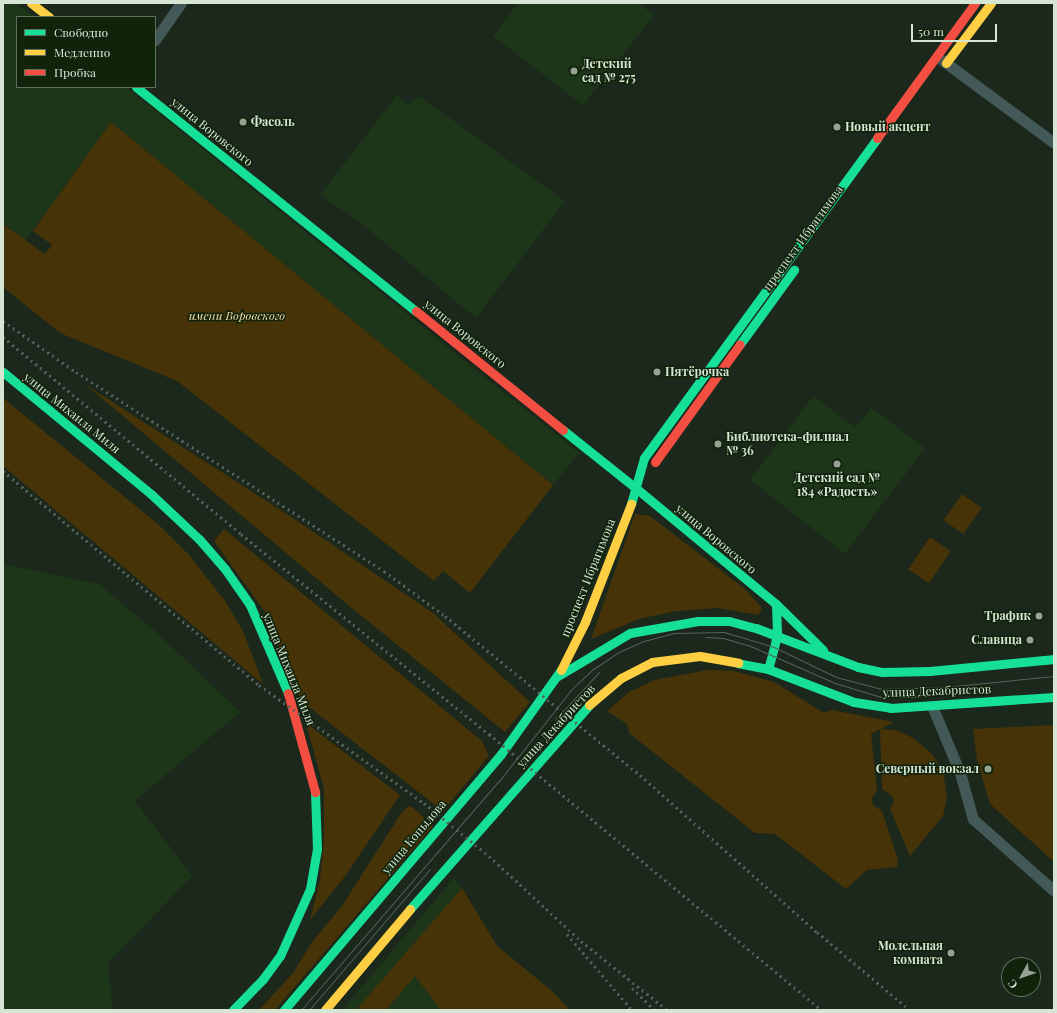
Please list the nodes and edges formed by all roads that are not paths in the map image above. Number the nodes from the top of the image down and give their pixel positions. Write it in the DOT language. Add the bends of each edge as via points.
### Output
graph roads {
  1 [pos="31,3"];
  2 [pos="181,3"];
  3 [pos="975,3"];
  4 [pos="991,3"];
  5 [pos="48,16"];
  6 [pos="156,39"];
  7 [pos="936,56"];
  8 [pos="946,63"];
  9 [pos="939,73"];
  10 [pos="137,88"];
  11 [pos="1054,143"];
  12 [pos="801,261"];
  13 [pos="3,372"];
  14 [pos="637,489"];
  15 [pos="776,604"];
  16 [pos="777,636"];
  17 [pos="827,654"];
  18 [pos="1054,659"];
  19 [pos="768,669"];
  20 [pos="558,676"];
  21 [pos="1054,697"];
  22 [pos="932,706"];
  23 [pos="1054,891"];
  24 [pos="242,1001"];
  25 [pos="233,1010"];
  26 [pos="237,1010"];
  27 [pos="284,1010"];
  28 [pos="325,1010"];
  1 -- 5 [label="main road"];
  2 -- 6 [label="street"];
  3 -- 7 [label="main road, проспект Ибрагимова"];
  4 -- 8 [label="main road"];
  7 -- 8 [label="street"];
  7 -- 14 [label="main road, проспект Ибрагимова" via="664,426 644,458"];
  8 -- 9 [label="main road"];
  8 -- 11 [label="street"];
  10 -- 14 [label="main road, улица Воровского"];
  12 -- 14 [label="main road, проспект Ибрагимова"];
  13 -- 24 [label="main road, улица Михаила Миля" via="163,504 225,569 253,612 295,710 314,780 318,812 317,849 310,889 280,956"];
  14 -- 15 [label="main road, улица Воровского"];
  14 -- 20 [label="main road, проспект Ибрагимова" via="585,622"];
  15 -- 16 [label="main road"];
  15 -- 17 [label="main road, улица Воровского"];
  16 -- 17 [label="main road, улица Декабристов"];
  16 -- 19 [label="main road"];
  16 -- 20 [label="main road, улица Декабристов" via="729,621 664,625 630,633 606,645"];
  17 -- 18 [label="main road, улица Декабристов" via="858,667 882,672 930,671"];
  19 -- 22 [label="main road, улица Декабристов" via="854,702 891,708"];
  19 -- 28 [label="main road, улица Декабристов" via="700,656 652,662 621,678 596,697 439,874"];
  20 -- 27 [label="main road, улица Копылова" via="501,754"];
  21 -- 22 [label="main road, улица Декабристов"];
  22 -- 23 [label="street" via="960,773 973,819"];
  24 -- 25 [label="main road, улица Михаила Миля"];
  24 -- 26 [label="main road"];
}
